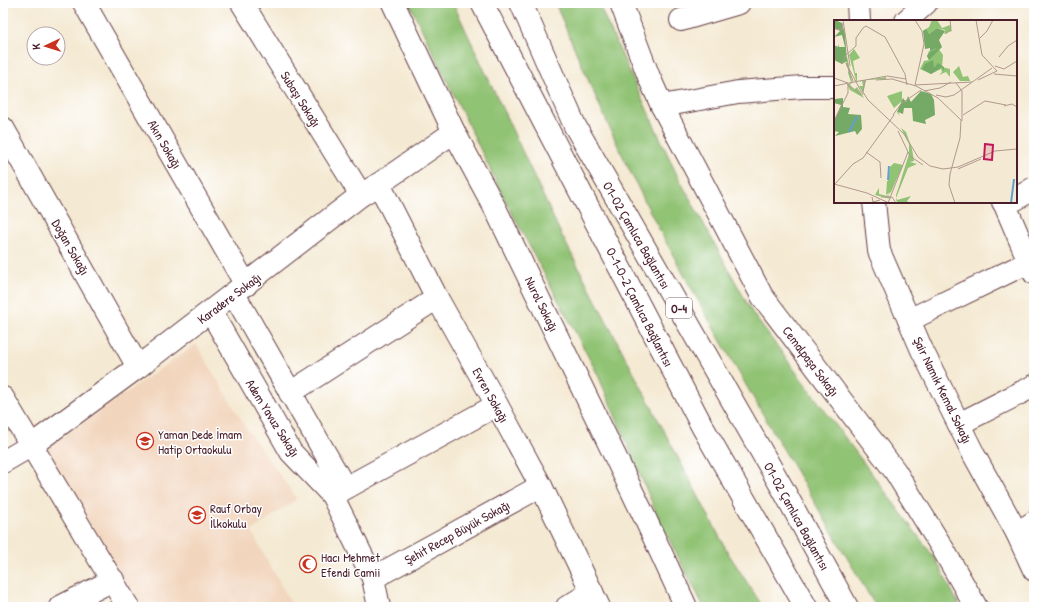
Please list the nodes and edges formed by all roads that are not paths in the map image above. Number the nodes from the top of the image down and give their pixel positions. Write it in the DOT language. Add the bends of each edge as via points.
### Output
graph roads {
  1 [pos="84,3"];
  2 [pos="242,3"];
  3 [pos="393,3"];
  4 [pos="482,3"];
  5 [pos="521,3"];
  6 [pos="621,3"];
  7 [pos="739,3"];
  8 [pos="858,3"];
  9 [pos="923,4"];
  10 [pos="681,20"];
  11 [pos="859,20"];
  12 [pos="907,20"];
  13 [pos="834,87"];
  14 [pos="662,106"];
  15 [pos="3,128"];
  16 [pos="454,132"];
  17 [pos="1034,188"];
  18 [pos="370,190"];
  19 [pos="1017,198"];
  20 [pos="874,203"];
  21 [pos="1009,203"];
  22 [pos="1032,268"];
  23 [pos="240,290"];
  24 [pos="437,298"];
  25 [pos="211,312"];
  26 [pos="909,320"];
  27 [pos="138,367"];
  28 [pos="1034,386"];
  29 [pos="290,393"];
  30 [pos="3,398"];
  31 [pos="497,405"];
  32 [pos="959,424"];
  33 [pos="32,445"];
  34 [pos="3,462"];
  35 [pos="541,486"];
  36 [pos="339,492"];
  37 [pos="1026,527"];
  38 [pos="1034,570"];
  39 [pos="373,578"];
  40 [pos="113,580"];
  41 [pos="596,600"];
  42 [pos="60,607"];
  43 [pos="128,607"];
  44 [pos="379,607"];
  45 [pos="567,607"];
  46 [pos="686,607"];
  47 [pos="806,607"];
  48 [pos="847,607"];
  49 [pos="976,607"];
  1 -- 23 [label="main road, Akın Sokağı"];
  2 -- 18 [label="main road, Subaşı Sokağı"];
  3 -- 16 [label="main road, Nurol Sokağı"];
  4 -- 47 [label="main road, O-1-O-2 Çamlıca Bağlantısı / O-4" via="702,426"];
  5 -- 48 [label="main road, O1-O2 Çamlıca Bağlantısı / O-4" via="575,126 780,484"];
  6 -- 14 [label="main road, Cemalpaşa Sokağı"];
  7 -- 10 [label="main road"];
  8 -- 11 [label="main road"];
  9 -- 12 [label="main road"];
  13 -- 14 [label="main road" via="738,92"];
  14 -- 49 [label="main road, Cemalpaşa Sokağı" via="762,296 894,470"];
  15 -- 27 [label="main road, Doğan Sokağı"];
  16 -- 18 [label="main road, Karadere Sokağı"];
  16 -- 46 [label="main road, Nurol Sokağı" via="500,217"];
  17 -- 19 [label="main road"];
  18 -- 23 [label="main road, Karadere Sokağı"];
  18 -- 24 [label="main road, Evren Sokağı"];
  20 -- 26 [label="main road, Şair Namık Kemal Sokağı" via="879,251"];
  21 -- 22 [label="main road"];
  22 -- 26 [label="main road"];
  23 -- 25 [label="main road, Karadere Sokağı"];
  23 -- 29 [label="main road, Adem Yavuz Sokağı"];
  24 -- 29 [label="main road"];
  24 -- 31 [label="main road, Evren Sokağı"];
  25 -- 27 [label="main road, Karadere Sokağı"];
  25 -- 36 [label="main road, Adem Yavuz Sokağı" via="291,452"];
  26 -- 32 [label="main road, Şair Namık Kemal Sokağı"];
  27 -- 33 [label="main road, Karadere Sokağı"];
  28 -- 32 [label="main road"];
  29 -- 36 [label="main road, Adem Yavuz Sokağı"];
  30 -- 33 [label="main road"];
  31 -- 35 [label="main road, Evren Sokağı"];
  31 -- 36 [label="main road"];
  32 -- 37 [label="main road, Şair Namık Kemal Sokağı"];
  33 -- 34 [label="main road, Karadere Sokağı"];
  33 -- 40 [label="main road"];
  35 -- 39 [label="main road, Şehit Recep Büyük Sokağı"];
  35 -- 41 [label="main road, Evren Sokağı"];
  36 -- 39 [label="main road, Adem Yavuz Sokağı"];
  37 -- 38 [label="main road, Şair Namık Kemal Sokağı"];
  39 -- 44 [label="main road, Adem Yavuz Sokağı"];
  40 -- 42 [label="main road"];
  40 -- 43 [label="main road"];
  41 -- 45 [label="main road"];
}
